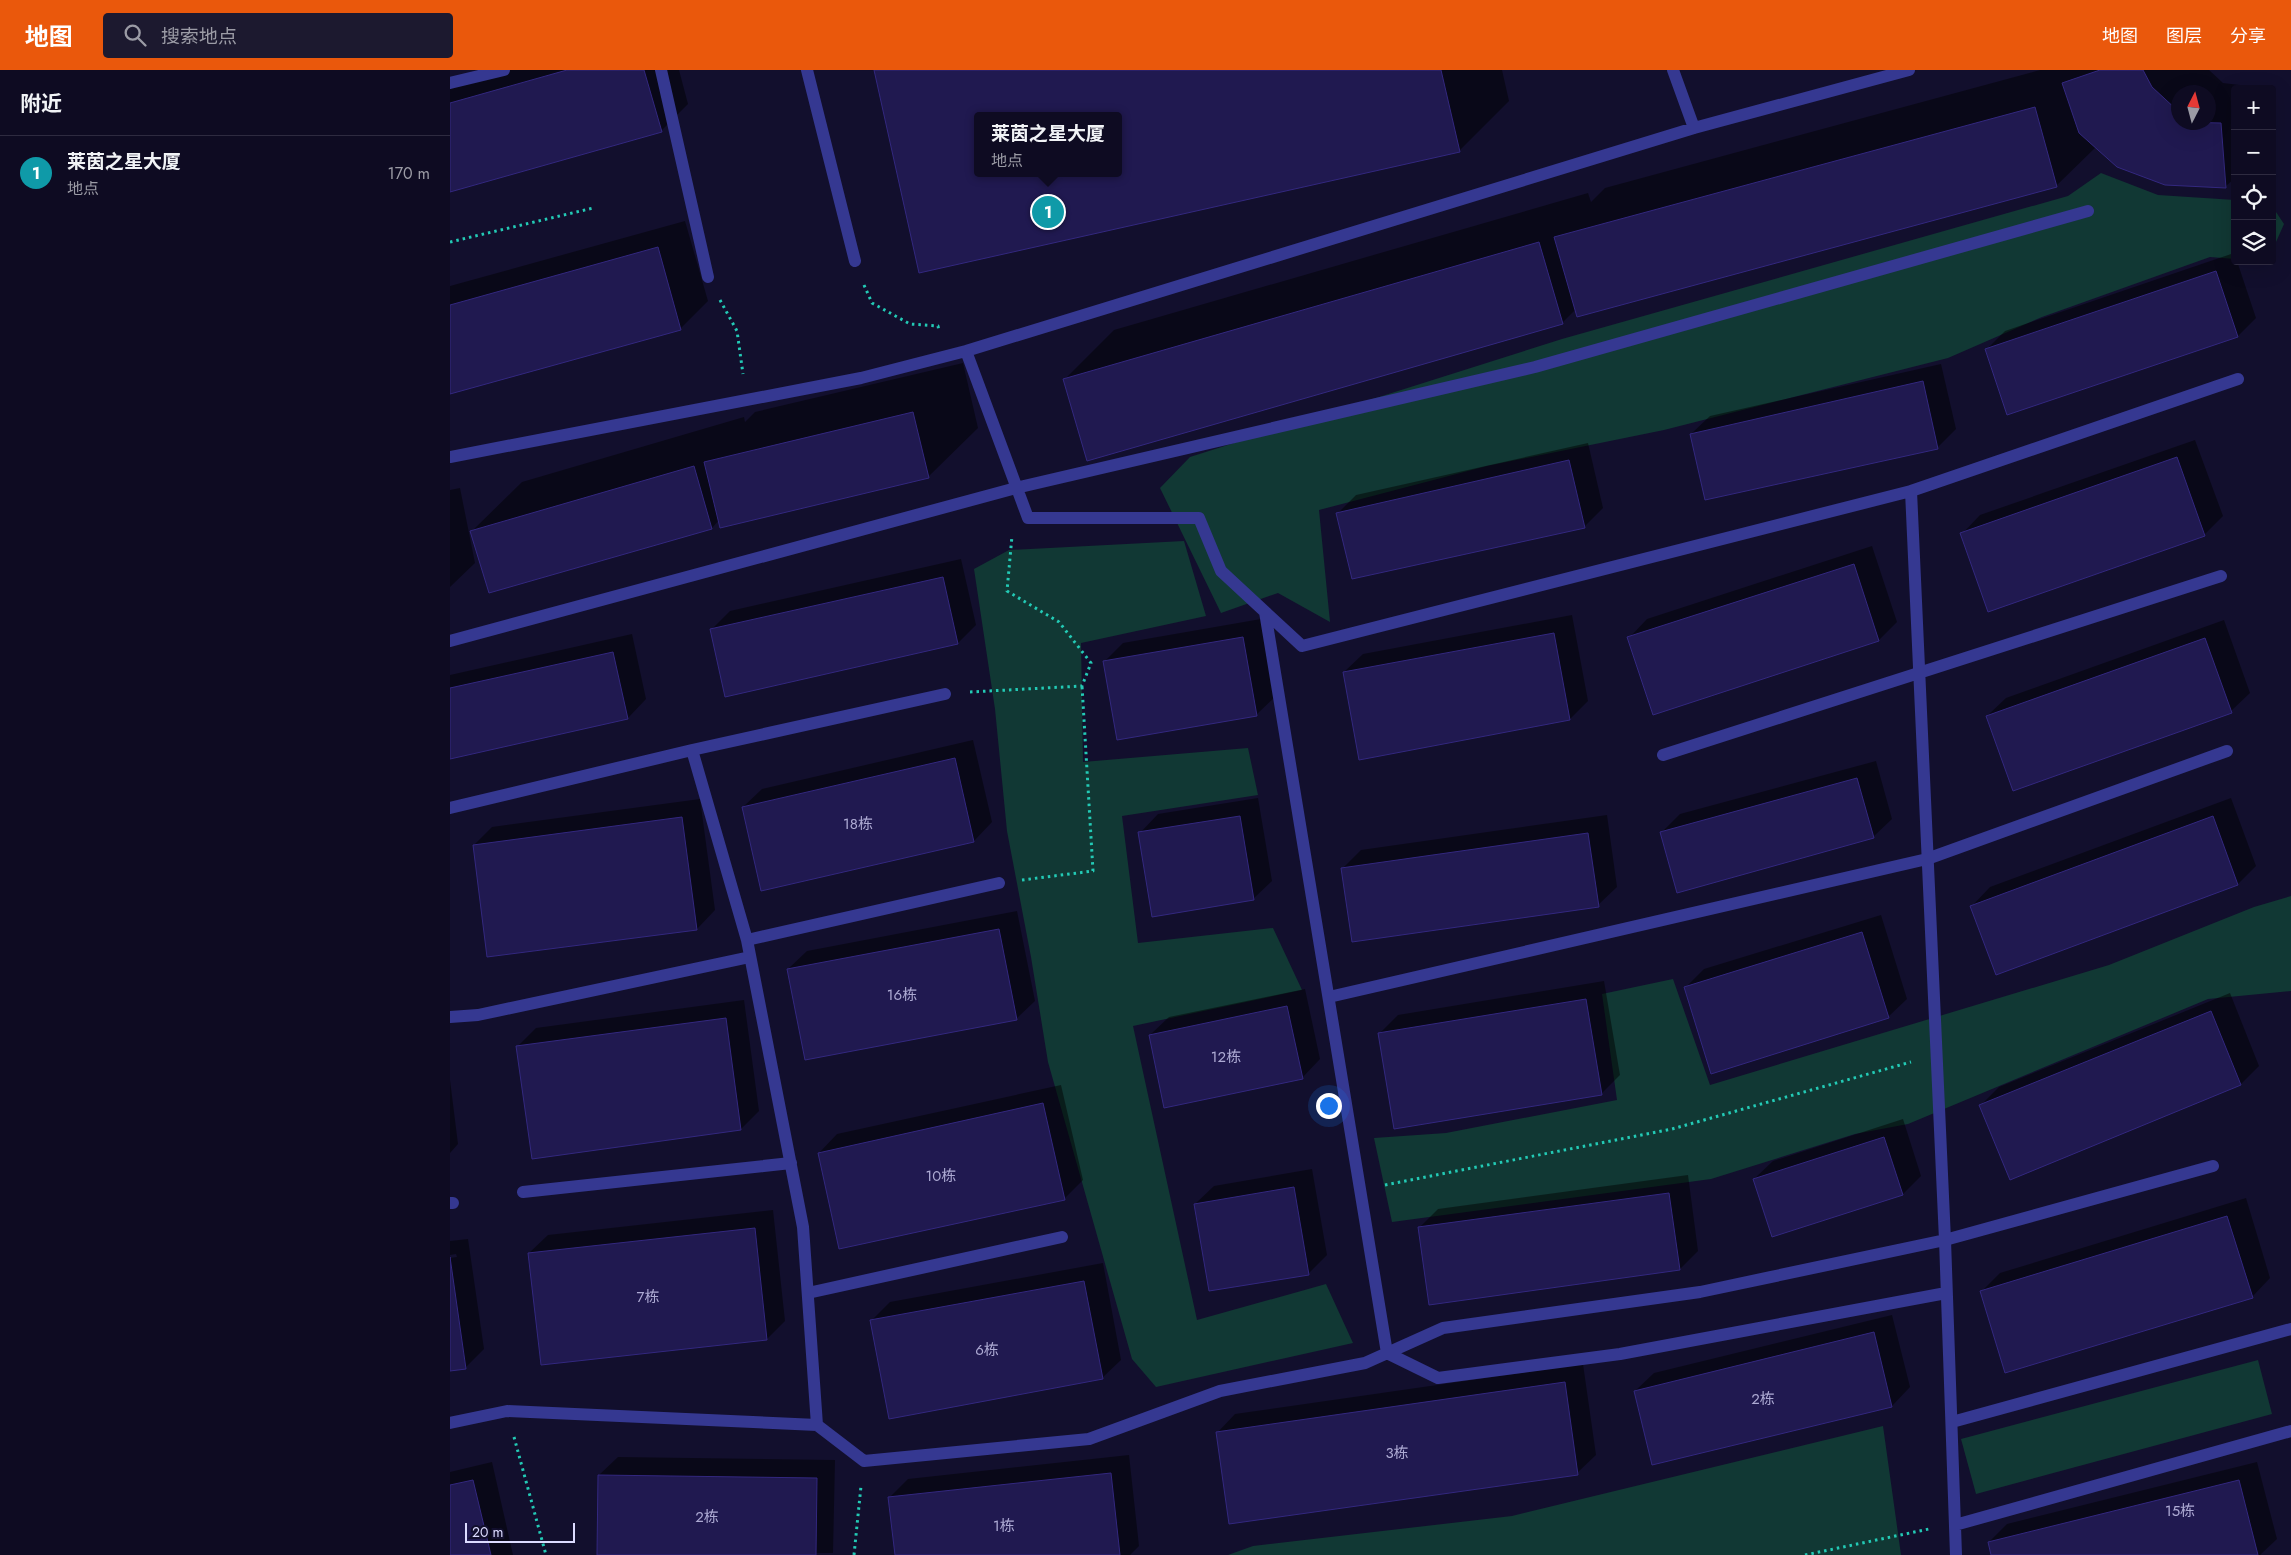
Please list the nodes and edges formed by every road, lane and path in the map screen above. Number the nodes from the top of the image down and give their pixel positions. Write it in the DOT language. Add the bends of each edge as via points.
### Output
graph roads {
  1 [pos="504,70"];
  2 [pos="661,70"];
  3 [pos="807,70"];
  4 [pos="1673,70"];
  5 [pos="1909,70"];
  6 [pos="450,83"];
  7 [pos="1694,128"];
  8 [pos="594,208"];
  9 [pos="2088,211"];
  10 [pos="450,242"];
  11 [pos="855,261"];
  12 [pos="708,277"];
  13 [pos="966,351"];
  14 [pos="947,356"];
  15 [pos="2238,379"];
  16 [pos="746,400"];
  17 [pos="450,457"];
  18 [pos="1016,488"];
  19 [pos="1912,491"];
  20 [pos="1012,534"];
  21 [pos="2221,576"];
  22 [pos="1265,612"];
  23 [pos="450,641"];
  24 [pos="1920,673"];
  25 [pos="1082,686"];
  26 [pos="945,694"];
  27 [pos="692,750"];
  28 [pos="2227,751"];
  29 [pos="1663,755"];
  30 [pos="450,808"];
  31 [pos="1927,859"];
  32 [pos="999,884"];
  33 [pos="747,940"];
  34 [pos="750,958"];
  35 [pos="1329,997"];
  36 [pos="450,1017"];
  37 [pos="1936,1055"];
  38 [pos="791,1163"];
  39 [pos="2213,1166"];
  40 [pos="1361,1190"];
  41 [pos="523,1192"];
  42 [pos="1062,1237"];
  43 [pos="1945,1240"];
  44 [pos="1946,1293"];
  45 [pos="808,1294"];
  46 [pos="2291,1330"];
  47 [pos="1388,1353"];
  48 [pos="507,1411"];
  49 [pos="1952,1422"];
  50 [pos="450,1423"];
  51 [pos="817,1425"];
  52 [pos="2291,1431"];
  53 [pos="864,1461"];
  54 [pos="1955,1525"];
  55 [pos="546,1555"];
  56 [pos="854,1555"];
  57 [pos="1805,1555"];
  58 [pos="1956,1555"];
  1 -- 6 [label="street"];
  2 -- 12 [label="street"];
  3 -- 11 [label="street"];
  4 -- 7 [label="street"];
  5 -- 7 [label="street"];
  7 -- 13 [label="street"];
  8 -- 10 [label="path"];
  9 -- 18 [label="street" via="1535,367"];
  11 -- 14 [label="path" via="872,304 910,324 938,326"];
  12 -- 16 [label="path" via="737,331"];
  13 -- 14 [label="street"];
  13 -- 18 [label="street"];
  14 -- 16 [label="street" via="861,378"];
  15 -- 19 [label="street"];
  16 -- 17 [label="street"];
  18 -- 22 [label="street" via="1028,518 1199,518 1221,571"];
  18 -- 23 [label="street"];
  19 -- 22 [label="street" via="1302,646"];
  19 -- 24 [label="street"];
  20 -- 25 [label="path" via="1007,590 1059,622 1091,663"];
  21 -- 24 [label="street"];
  22 -- 35 [label="street"];
  24 -- 29 [label="street"];
  24 -- 31 [label="street"];
  25 -- 26 [label="path"];
  25 -- 32 [label="path" via="1093,870"];
  26 -- 27 [label="street"];
  27 -- 30 [label="street"];
  27 -- 33 [label="street"];
  28 -- 31 [label="street"];
  31 -- 35 [label="street"];
  31 -- 37 [label="street"];
  32 -- 33 [label="street"];
  33 -- 34 [label="street"];
  34 -- 36 [label="street" via="478,1015"];
  34 -- 38 [label="street"];
  35 -- 40 [label="street"];
  37 -- 40 [label="path" via="1672,1129"];
  37 -- 43 [label="street"];
  38 -- 41 [label="street"];
  38 -- 45 [label="street" via="803,1227"];
  39 -- 43 [label="street"];
  40 -- 47 [label="street"];
  42 -- 45 [label="street"];
  43 -- 44 [label="street"];
  43 -- 47 [label="street" via="1700,1292 1443,1328"];
  44 -- 47 [label="street" via="1620,1354 1438,1378"];
  44 -- 49 [label="street"];
  45 -- 51 [label="street"];
  46 -- 49 [label="street"];
  47 -- 53 [label="street" via="1366,1363 1220,1392 1089,1439"];
  48 -- 50 [label="street"];
  48 -- 51 [label="street"];
  48 -- 55 [label="path"];
  49 -- 54 [label="street"];
  51 -- 53 [label="street"];
  52 -- 54 [label="street"];
  53 -- 56 [label="path"];
  54 -- 57 [label="path"];
  54 -- 58 [label="street"];
}
